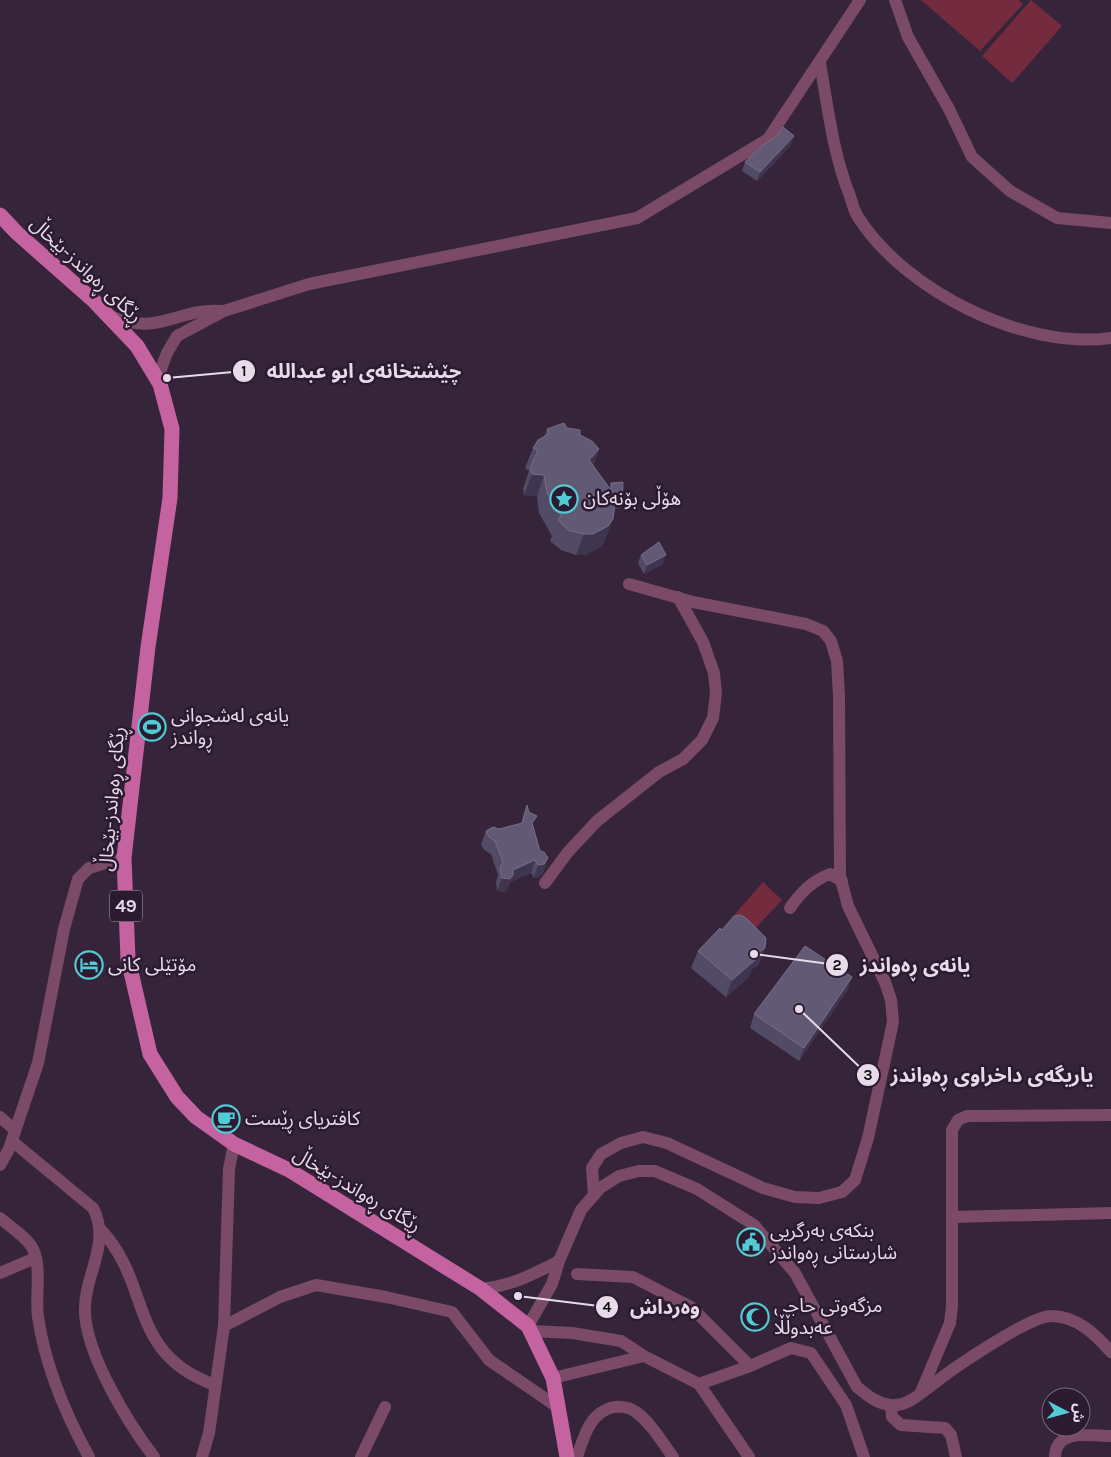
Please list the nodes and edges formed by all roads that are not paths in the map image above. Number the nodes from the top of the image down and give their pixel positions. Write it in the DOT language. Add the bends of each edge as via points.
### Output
graph roads {
  1 [pos="860,0"];
  2 [pos="895,0"];
  3 [pos="820,63"];
  4 [pos="0,215"];
  5 [pos="1111,223"];
  6 [pos="224,311"];
  7 [pos="107,314"];
  8 [pos="1111,338"];
  9 [pos="160,384"];
  10 [pos="628,584"];
  11 [pos="678,597"];
  12 [pos="124,858"];
  13 [pos="842,881"];
  14 [pos="545,883"];
  15 [pos="790,908"];
  16 [pos="1111,1115"];
  17 [pos="0,1117"];
  18 [pos="14,1136"];
  19 [pos="234,1144"];
  20 [pos="0,1165"];
  21 [pos="594,1195"];
  22 [pos="1111,1213"];
  23 [pos="952,1216"];
  24 [pos="0,1218"];
  25 [pos="100,1229"];
  26 [pos="35,1258"];
  27 [pos="559,1261"];
  28 [pos="0,1273"];
  29 [pos="577,1274"];
  30 [pos="481,1289"];
  31 [pos="224,1326"];
  32 [pos="530,1328"];
  33 [pos="1111,1352"];
  34 [pos="644,1356"];
  35 [pos="750,1366"];
  36 [pos="553,1378"];
  37 [pos="699,1384"];
  38 [pos="215,1385"];
  39 [pos="921,1392"];
  40 [pos="891,1405"];
  41 [pos="385,1406"];
  42 [pos="559,1408"];
  43 [pos="1111,1436"];
  44 [pos="89,1457"];
  45 [pos="154,1457"];
  46 [pos="202,1457"];
  47 [pos="361,1457"];
  48 [pos="567,1457"];
  49 [pos="577,1457"];
  50 [pos="673,1457"];
  51 [pos="749,1457"];
  52 [pos="864,1457"];
  53 [pos="956,1457"];
  54 [pos="1055,1457"];
  1 -- 3 [label="street"];
  2 -- 5 [label="street" via="908,37 972,157 1010,191 1056,218"];
  3 -- 6 [label="street" via="768,139 637,218 309,284"];
  3 -- 8 [label="street" via="839,169 858,217 895,261 937,293 980,316 1032,332 1093,341"];
  4 -- 7 [label="main road, ڕێگای ڕەواندز-بێخاڵ / 49"];
  6 -- 7 [label="street" via="207,310 153,325 127,323"];
  6 -- 9 [label="street" via="177,336 161,369"];
  7 -- 9 [label="main road, ڕێگای ڕەواندز-بێخاڵ / 49" via="137,346"];
  9 -- 12 [label="main road, ڕێگای ڕەواندز-بێخاڵ / 49" via="172,430 170,498 148,647"];
  10 -- 11 [label="street"];
  11 -- 13 [label="street" via="806,624 823,631 831,641 837,661 839,696"];
  11 -- 14 [label="street" via="714,673 713,718 702,740 683,759 658,772 596,821"];
  12 -- 18 [label="street" via="89,868 78,878 64,929 38,1063"];
  12 -- 19 [label="main road, ڕێگای ڕەواندز-بێخاڵ / 49" via="128,959 150,1054 177,1097 196,1117"];
  13 -- 15 [label="street" via="830,874 820,878 800,894"];
  13 -- 21 [label="street" via="848,906 885,982 893,1022 868,1138 855,1180 842,1192 820,1198 795,1197 764,1188 667,1143 643,1137 601,1154 592,1168"];
  16 -- 23 [label="street" via="967,1116 958,1120 952,1130"];
  17 -- 18 [label="street"];
  18 -- 20 [label="street"];
  18 -- 25 [label="street" via="93,1208 100,1221"];
  19 -- 30 [label="main road, ڕێگای ڕەواندز-بێخاڵ / 49" via="312,1184"];
  19 -- 31 [label="street" via="229,1169"];
  21 -- 27 [label="street" via="581,1210"];
  21 -- 40 [label="street" via="619,1176 655,1171 697,1189 754,1225 795,1273 858,1387 873,1401"];
  22 -- 23 [label="street"];
  23 -- 39 [label="street" via="950,1323"];
  24 -- 26 [label="street" via="32,1246"];
  25 -- 38 [label="street" via="118,1250 141,1311 166,1355 179,1368"];
  25 -- 45 [label="street" via="87,1291 85,1312 89,1338 120,1403"];
  26 -- 28 [label="street"];
  26 -- 44 [label="street" via="38,1318 45,1351"];
  27 -- 30 [label="street" via="518,1282"];
  27 -- 32 [label="street" via="552,1284"];
  29 -- 35 [label="street" via="634,1277 691,1307"];
  30 -- 32 [label="main road, ڕێگای ڕەواندز-بێخاڵ / 49"];
  31 -- 38 [label="street"];
  31 -- 42 [label="street" via="280,1296 316,1286 452,1312 489,1360"];
  32 -- 34 [label="street" via="621,1341"];
  32 -- 36 [label="main road, ڕێگای ڕەواندز-بێخاڵ / 49"];
  33 -- 39 [label="street" via="1080,1323 1050,1316 1036,1320 990,1346"];
  34 -- 36 [label="street"];
  34 -- 37 [label="street"];
  35 -- 37 [label="street"];
  35 -- 52 [label="street" via="790,1348 811,1353 846,1404"];
  36 -- 42 [label="main road, ڕێگای ڕەواندز-بێخاڵ / 49"];
  37 -- 51 [label="street"];
  38 -- 46 [label="street" via="209,1433"];
  39 -- 40 [label="street" via="908,1403"];
  40 -- 53 [label="street" via="892,1418 901,1425 945,1428 951,1435"];
  41 -- 47 [label="street"];
  42 -- 48 [label="main road, ڕێگای ڕەواندز-بێخاڵ / 49"];
  43 -- 54 [label="street" via="1066,1437 1055,1449"];
  49 -- 50 [label="street" via="592,1420 603,1410 624,1406 648,1424"];
}
